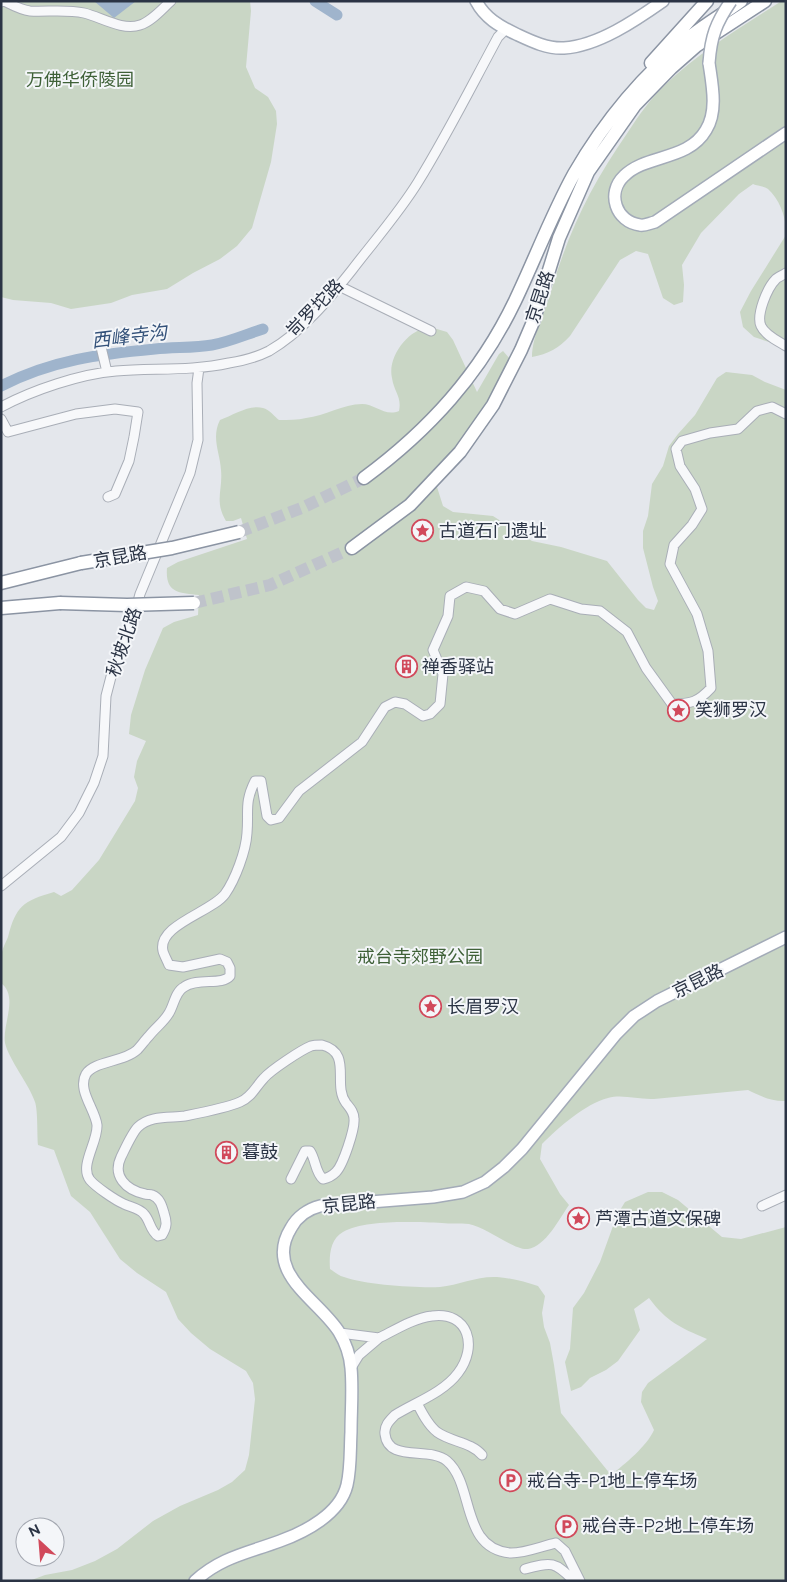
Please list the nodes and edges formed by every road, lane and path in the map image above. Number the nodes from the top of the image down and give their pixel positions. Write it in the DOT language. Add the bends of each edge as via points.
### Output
graph roads {
  1 [pos="171,1"];
  2 [pos="476,1"];
  3 [pos="484,1"];
  4 [pos="663,1"];
  5 [pos="707,1"];
  6 [pos="731,1"];
  7 [pos="741,1"];
  8 [pos="765,1"];
  9 [pos="1,2"];
  10 [pos="506,29"];
  11 [pos="786,133"];
  12 [pos="599,136"];
  13 [pos="786,273"];
  14 [pos="339,286"];
  15 [pos="431,331"];
  16 [pos="786,346"];
  17 [pos="102,349"];
  18 [pos="199,368"];
  19 [pos="107,372"];
  20 [pos="1,407"];
  21 [pos="786,414"];
  22 [pos="1,419"];
  23 [pos="364,478"];
  24 [pos="108,497"];
  25 [pos="239,532"];
  26 [pos="352,548"];
  27 [pos="1,583"];
  28 [pos="194,603"];
  29 [pos="1,608"];
  30 [pos="1,886"];
  31 [pos="786,937"];
  32 [pos="292,1179"];
  33 [pos="786,1195"];
  34 [pos="762,1206"];
  35 [pos="340,1333"];
  36 [pos="379,1338"];
  37 [pos="351,1368"];
  38 [pos="417,1403"];
  39 [pos="482,1455"];
  40 [pos="525,1569"];
  41 [pos="195,1581"];
  42 [pos="574,1581"];
  43 [pos="580,1581"];
  1 -- 9 [label="street" via="150,19 130,26 83,13 29,11"];
  2 -- 10 [label="main road" via="490,20"];
  3 -- 10 [label="main road"];
  4 -- 10 [label="main road" via="589,44 563,48 534,43"];
  5 -- 12 [label="highway" via="603,120"];
  6 -- 11 [label="main road, bridge" via="711,42 709,63 713,106 707,130 688,148 624,175 617,184 616,207 632,224 643,226 655,222"];
  7 -- 12 [label="highway, 京昆路" via="692,36 658,67 628,97"];
  8 -- 26 [label="highway, 京昆路" via="696,46 635,105 588,172 559,238 522,350 493,405 460,452 410,505"];
  10 -- 14 [label="street, 岢罗坨路" via="498,37 417,184"];
  12 -- 23 [label="highway, 京昆路" via="574,174 514,303 487,351 439,413"];
  13 -- 16 [label="street" via="776,279 760,313 761,326"];
  14 -- 15 [label="street"];
  14 -- 18 [label="street, 岢罗坨路" via="303,325 268,351"];
  17 -- 19 [label="street"];
  18 -- 19 [label="street, 岢罗坨路"];
  18 -- 30 [label="street, 秋坡北路" via="198,440 190,473 113,669 106,696 103,756 94,784 79,813 61,837"];
  19 -- 20 [label="street, 岢罗坨路" via="36,391"];
  21 -- 32 [label="street" via="772,408 757,411 738,429 682,440 676,450 680,466 695,489 702,510 674,546 670,564 697,614 708,651 711,688 703,697 689,704 672,704 646,668 627,632 600,611 550,599 515,614 500,609 484,591 466,587 450,596 448,616 433,650 443,674 440,704 430,714 423,716 405,704 395,702 385,706 362,742 299,792 279,818 272,820 267,816 261,781 255,781 247,797 244,854 224,895 209,908 176,926 165,938 162,950 169,965 183,966 220,959 227,962 230,976 224,981 201,981 182,988 170,1012 137,1050 127,1057 92,1068 86,1074 83,1084 97,1124 86,1172 96,1185 123,1204 144,1213 154,1233 162,1235 166,1221 158,1199 129,1189 118,1174 121,1157 138,1127 157,1118 187,1115 240,1102 250,1096 266,1076 299,1053 311,1046 323,1046 339,1059 340,1088 352,1111 354,1125 336,1172 323,1179 312,1154 305,1151"];
  22 -- 24 [label="street" via="8,432 76,414 115,409 138,412 128,461 115,494"];
  25 -- 27 [label="highway, 京昆路, bridge" via="172,548 81,563"];
  28 -- 29 [label="highway, bridge" via="60,603"];
  31 -- 35 [label="main road, 京昆路" via="657,1001 634,1016 522,1149 485,1182 463,1192 332,1204 313,1208 302,1215 288,1232 284,1261 294,1282"];
  33 -- 34 [label="street"];
  35 -- 36 [label="street"];
  35 -- 37 [label="main road, 京昆路"];
  36 -- 37 [label="street" via="359,1355"];
  36 -- 38 [label="street" via="432,1316 452,1318 466,1332 468,1355 458,1373"];
  37 -- 41 [label="main road, 京昆路" via="349,1467 347,1485 338,1503 323,1518 293,1536 226,1559"];
  38 -- 39 [label="street" via="435,1430 477,1449"];
  38 -- 43 [label="street" via="389,1420 385,1431 390,1446 398,1451 430,1454 446,1460 456,1474 474,1526 486,1542 512,1553 556,1543 565,1551"];
  40 -- 42 [label="street" via="556,1565"];
}
